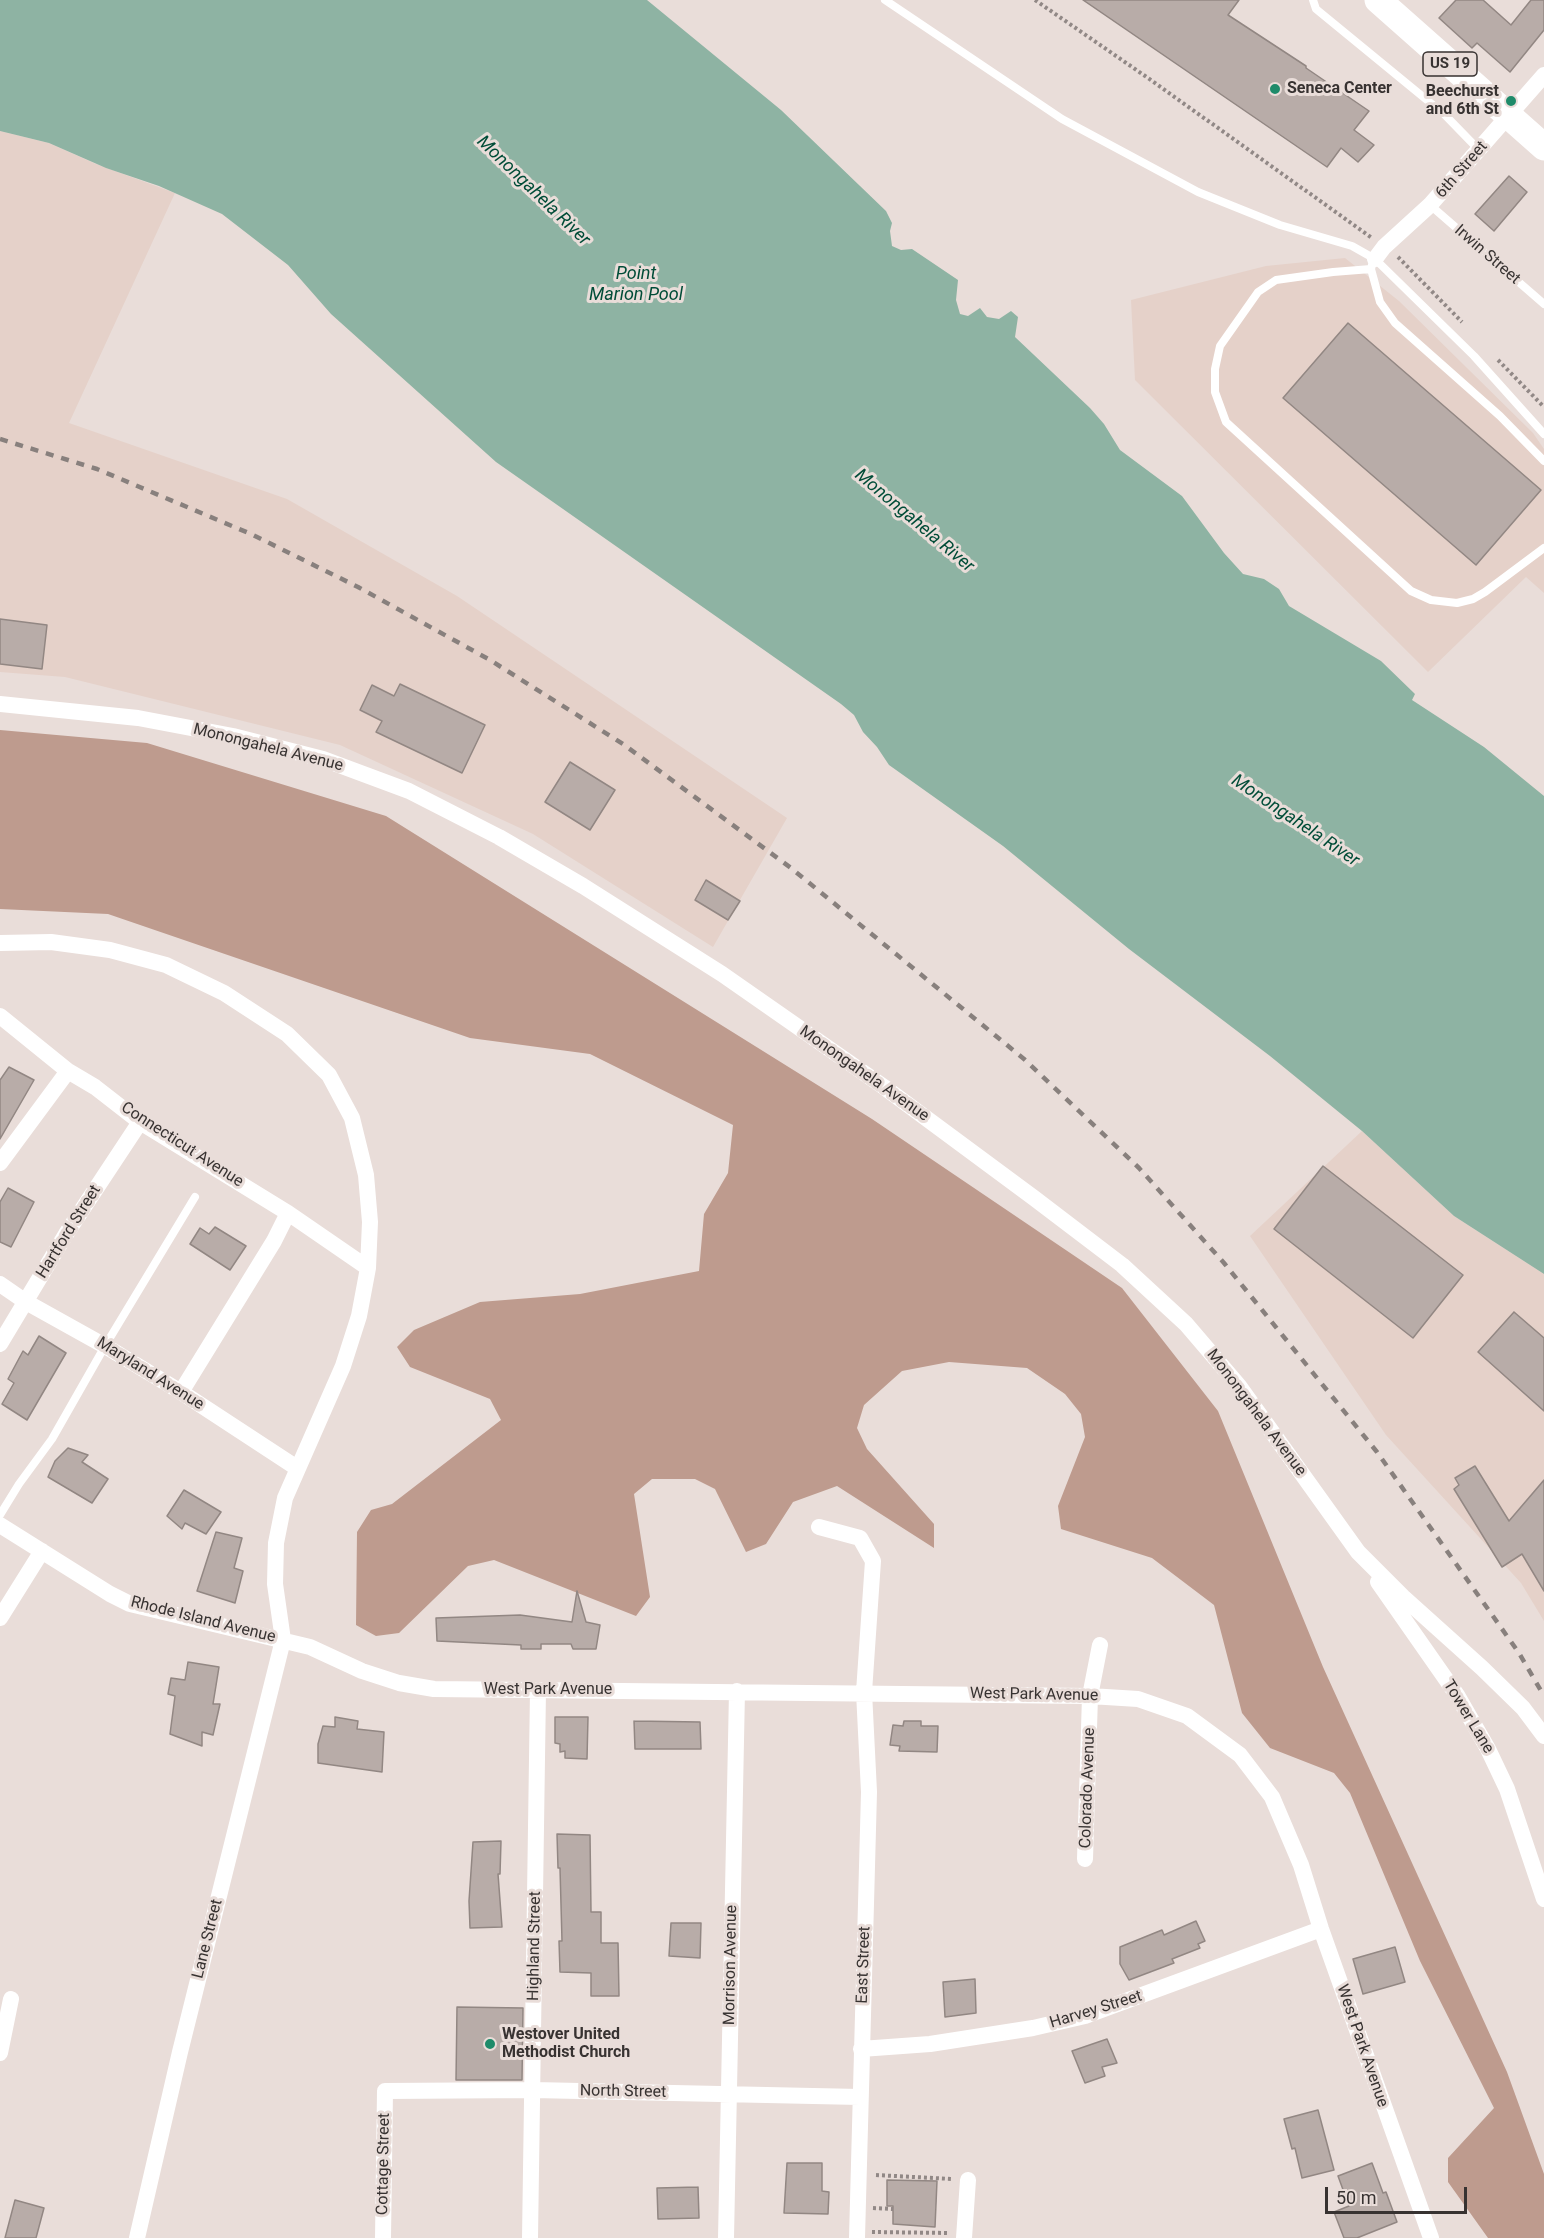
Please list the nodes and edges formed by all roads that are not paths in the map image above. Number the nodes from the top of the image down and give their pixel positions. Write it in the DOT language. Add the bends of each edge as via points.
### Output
graph roads {
  1 [pos="885,0"];
  2 [pos="1313,0"];
  3 [pos="1389,6"];
  4 [pos="1544,75"];
  5 [pos="1508,116"];
  6 [pos="1544,147"];
  7 [pos="1479,150"];
  8 [pos="1430,205"];
  9 [pos="1376,258"];
  10 [pos="1544,304"];
  11 [pos="1544,434"];
  12 [pos="1544,461"];
  13 [pos="1544,548"];
  14 [pos="0,704"];
  15 [pos="0,943"];
  16 [pos="0,1016"];
  17 [pos="68,1071"];
  18 [pos="140,1122"];
  19 [pos="0,1163"];
  20 [pos="195,1197"];
  21 [pos="288,1213"];
  22 [pos="368,1268"];
  23 [pos="0,1284"];
  24 [pos="26,1302"];
  25 [pos="0,1344"];
  26 [pos="105,1346"];
  27 [pos="181,1392"];
  28 [pos="297,1468"];
  29 [pos="0,1515"];
  30 [pos="0,1526"];
  31 [pos="819,1527"];
  32 [pos="42,1551"];
  33 [pos="1358,1552"];
  34 [pos="0,1618"];
  35 [pos="283,1640"];
  36 [pos="1100,1645"];
  37 [pos="538,1690"];
  38 [pos="737,1691"];
  39 [pos="864,1692"];
  40 [pos="1090,1696"];
  41 [pos="1544,1736"];
  42 [pos="1085,1859"];
  43 [pos="1544,1899"];
  44 [pos="1321,1929"];
  45 [pos="11,1999"];
  46 [pos="861,2049"];
  47 [pos="0,2053"];
  48 [pos="533,2090"];
  49 [pos="385,2091"];
  50 [pos="728,2095"];
  51 [pos="860,2097"];
  52 [pos="959,2179"];
  53 [pos="857,2235"];
  54 [pos="137,2238"];
  55 [pos="383,2238"];
  56 [pos="530,2238"];
  57 [pos="726,2238"];
  58 [pos="964,2238"];
  59 [pos="1431,2238"];
  1 -- 9 [label="lane" via="1062,118 1188,186 1280,225 1352,246"];
  2 -- 7 [label="lane" via="1316,9 1444,114"];
  3 -- 5 [label="main road, US 19"];
  4 -- 5 [label="street, 6th Street"];
  5 -- 6 [label="main road, US 19"];
  5 -- 7 [label="street, 6th Street"];
  7 -- 8 [label="street, 6th Street"];
  8 -- 9 [label="street, 6th Street"];
  8 -- 10 [label="lane, Irwin Street"];
  9 -- 11 [label="lane" via="1474,356"];
  9 -- 12 [label="lane" via="1380,302 1395,322"];
  9 -- 13 [label="lane" via="1333,272 1276,280 1258,292 1220,346 1215,393 1226,422 1411,591 1431,600 1457,603 1473,599"];
  14 -- 33 [label="street, Monongahela Avenue" via="138,718 323,759 409,791 584,886 722,974 884,1087 1122,1265 1186,1324 1239,1386"];
  15 -- 22 [label="street" via="51,942 110,950 166,965 224,993 286,1034 329,1075 352,1118 366,1175"];
  16 -- 17 [label="street, Connecticut Avenue"];
  17 -- 18 [label="street, Connecticut Avenue"];
  17 -- 19 [label="street"];
  18 -- 21 [label="street, Connecticut Avenue"];
  18 -- 24 [label="street, Hartford Street"];
  20 -- 26 [label="lane"];
  21 -- 22 [label="street, Connecticut Avenue"];
  21 -- 27 [label="street"];
  22 -- 28 [label="street" via="359,1316 343,1366"];
  23 -- 24 [label="street, Maryland Avenue"];
  24 -- 25 [label="street, Hartford Street"];
  24 -- 26 [label="street, Maryland Avenue"];
  26 -- 27 [label="street, Maryland Avenue"];
  26 -- 29 [label="lane" via="52,1439"];
  27 -- 28 [label="street, Maryland Avenue"];
  28 -- 35 [label="street" via="285,1498 276,1543 275,1584"];
  30 -- 32 [label="street, Rhode Island Avenue"];
  31 -- 39 [label="street" via="860,1538 873,1562"];
  32 -- 34 [label="street"];
  32 -- 35 [label="street, Rhode Island Avenue" via="130,1604"];
  33 -- 41 [label="street, Monongahela Avenue" via="1523,1708"];
  33 -- 43 [label="street, Tower Lane" via="1457,1695 1488,1749 1507,1789"];
  35 -- 37 [label="street, West Park Avenue" via="399,1683 434,1689"];
  35 -- 54 [label="street, Lane Street"];
  36 -- 40 [label="street, Colorado Avenue"];
  37 -- 38 [label="street, West Park Avenue"];
  37 -- 48 [label="street, Highland Street"];
  38 -- 39 [label="street, West Park Avenue"];
  38 -- 50 [label="street, Morrison Avenue"];
  39 -- 40 [label="street, West Park Avenue"];
  39 -- 46 [label="street, East Street" via="869,1792"];
  40 -- 42 [label="street, Colorado Avenue"];
  40 -- 44 [label="street, West Park Avenue" via="1138,1699 1187,1716 1240,1755 1272,1797 1301,1865"];
  44 -- 46 [label="street, Harvey Street" via="1085,2016 930,2044"];
  44 -- 59 [label="street, West Park Avenue"];
  45 -- 47 [label="street"];
  46 -- 51 [label="street, East Street"];
  48 -- 49 [label="street, North Street"];
  48 -- 50 [label="street, North Street"];
  48 -- 56 [label="street, Highland Street"];
  49 -- 55 [label="street, Cottage Street"];
  50 -- 51 [label="street, North Street"];
  50 -- 57 [label="street, Morrison Avenue"];
  51 -- 53 [label="street, East Street"];
  52 -- 58 [label="street"];
}
